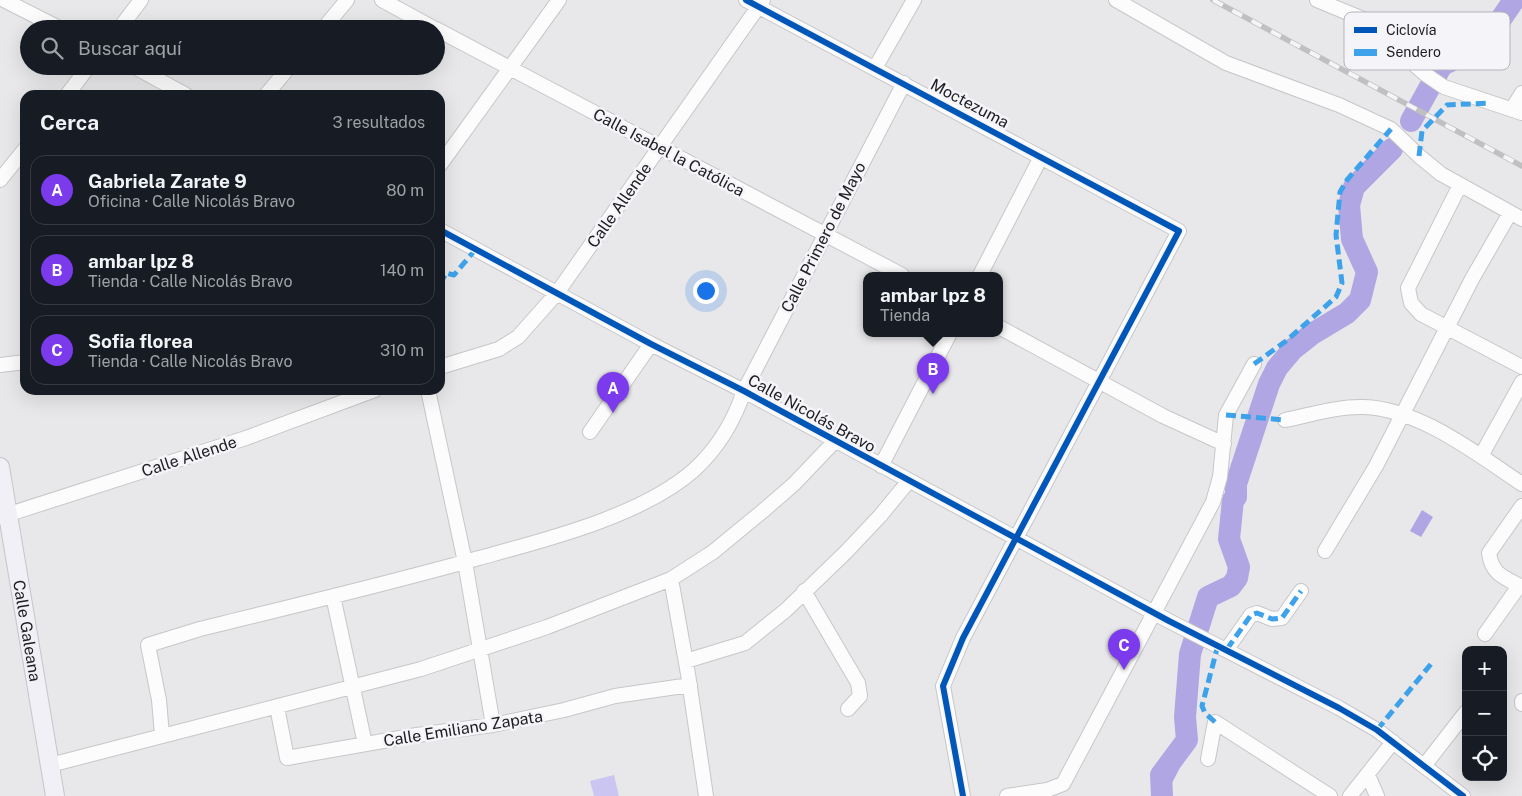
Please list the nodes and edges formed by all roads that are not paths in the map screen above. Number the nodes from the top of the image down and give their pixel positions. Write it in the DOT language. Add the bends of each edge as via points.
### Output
graph roads {
  1 [pos="4,0"];
  2 [pos="142,0"];
  3 [pos="347,0"];
  4 [pos="382,0"];
  5 [pos="559,0"];
  6 [pos="914,0"];
  7 [pos="1116,0"];
  8 [pos="1317,0"];
  9 [pos="756,2"];
  10 [pos="1348,12"];
  11 [pos="43,20"];
  12 [pos="126,20"];
  13 [pos="330,20"];
  14 [pos="419,20"];
  15 [pos="445,34"];
  16 [pos="875,68"];
  17 [pos="510,69"];
  18 [pos="1421,70"];
  19 [pos="82,75"];
  20 [pos="149,75"];
  21 [pos="283,75"];
  22 [pos="904,83"];
  23 [pos="71,90"];
  24 [pos="177,90"];
  25 [pos="270,90"];
  26 [pos="1522,93"];
  27 [pos="1517,111"];
  28 [pos="660,147"];
  29 [pos="20,155"];
  30 [pos="1041,157"];
  31 [pos="445,158"];
  32 [pos="0,180"];
  33 [pos="1460,185"];
  34 [pos="1516,216"];
  35 [pos="445,233"];
  36 [pos="824,234"];
  37 [pos="896,272"];
  38 [pos="982,272"];
  39 [pos="557,294"];
  40 [pos="1448,327"];
  41 [pos="1003,329"];
  42 [pos="948,337"];
  43 [pos="651,344"];
  44 [pos="20,362"];
  45 [pos="0,364"];
  46 [pos="1254,364"];
  47 [pos="445,365"];
  48 [pos="1522,367"];
  49 [pos="1100,381"];
  50 [pos="1522,382"];
  51 [pos="744,391"];
  52 [pos="362,395"];
  53 [pos="429,395"];
  54 [pos="1404,414"];
  55 [pos="1285,420"];
  56 [pos="590,432"];
  57 [pos="835,441"];
  58 [pos="1224,444"];
  59 [pos="1482,456"];
  60 [pos="881,466"];
  61 [pos="0,467"];
  62 [pos="908,482"];
  63 [pos="1522,484"];
  64 [pos="1522,506"];
  65 [pos="3,515"];
  66 [pos="1016,539"];
  67 [pos="1325,551"];
  68 [pos="465,562"];
  69 [pos="671,579"];
  70 [pos="1520,587"];
  71 [pos="804,591"];
  72 [pos="1301,591"];
  73 [pos="333,596"];
  74 [pos="1154,613"];
  75 [pos="1485,634"];
  76 [pos="1219,645"];
  77 [pos="479,648"];
  78 [pos="686,661"];
  79 [pos="690,685"];
  80 [pos="352,688"];
  81 [pos="277,707"];
  82 [pos="848,709"];
  83 [pos="1462,717"];
  84 [pos="493,725"];
  85 [pos="162,735"];
  86 [pos="1393,742"];
  87 [pos="365,744"];
  88 [pos="1208,758"];
  89 [pos="50,765"];
  90 [pos="1424,766"];
  91 [pos="1368,775"];
  92 [pos="55,796"];
  93 [pos="706,796"];
  94 [pos="963,796"];
  95 [pos="1007,796"];
  96 [pos="1330,796"];
  97 [pos="1350,796"];
  98 [pos="1377,796"];
  99 [pos="1463,796"];
  1 -- 11 [label="street"];
  2 -- 12 [label="street"];
  3 -- 13 [label="street"];
  4 -- 14 [label="street, Calle Isabel la Católica"];
  5 -- 17 [label="street"];
  6 -- 16 [label="street"];
  7 -- 33 [label="street" via="1226,63 1339,105 1391,129 1419,156"];
  8 -- 10 [label="street"];
  9 -- 16 [label="street, Moctezuma"];
  9 -- 28 [label="street, Calle Allende"];
  15 -- 17 [label="street, Calle Isabel la Católica"];
  16 -- 22 [label="street, Moctezuma"];
  17 -- 28 [label="street, Calle Isabel la Católica"];
  17 -- 31 [label="street"];
  18 -- 27 [label="street" via="1444,87"];
  19 -- 23 [label="street"];
  20 -- 24 [label="street"];
  21 -- 25 [label="street"];
  22 -- 30 [label="street, Moctezuma"];
  22 -- 36 [label="street, Calle Primero de Mayo"];
  26 -- 27 [label="street"];
  28 -- 36 [label="street, Calle Isabel la Católica"];
  28 -- 39 [label="street, Calle Allende"];
  29 -- 32 [label="street"];
  30 -- 38 [label="street"];
  30 -- 49 [label="street, Moctezuma" via="1179,231"];
  33 -- 34 [label="street"];
  33 -- 40 [label="street" via="1408,288 1412,304 1421,314"];
  34 -- 40 [label="street"];
  35 -- 39 [label="street, Calle Nicolás Bravo"];
  36 -- 37 [label="street, Calle Isabel la Católica"];
  36 -- 51 [label="street, Calle Primero de Mayo"];
  39 -- 43 [label="street, Calle Nicolás Bravo"];
  39 -- 47 [label="street, Calle Allende" via="518,337 499,349"];
  40 -- 48 [label="street"];
  40 -- 54 [label="street"];
  41 -- 49 [label="street"];
  42 -- 60 [label="street"];
  43 -- 51 [label="street, Calle Nicolás Bravo"];
  43 -- 56 [label="street"];
  44 -- 45 [label="street"];
  46 -- 58 [label="street" via="1226,415"];
  49 -- 58 [label="street" via="1163,416"];
  49 -- 66 [label="street"];
  50 -- 59 [label="street"];
  51 -- 57 [label="street, Calle Nicolás Bravo"];
  51 -- 68 [label="street, Calle Primero de Mayo" via="734,420 716,445 694,470 661,494 593,524"];
  52 -- 65 [label="street, Calle Allende" via="246,438"];
  53 -- 68 [label="street"];
  54 -- 55 [label="street" via="1364,407"];
  54 -- 59 [label="street"];
  54 -- 67 [label="street"];
  57 -- 60 [label="street, Calle Nicolás Bravo"];
  57 -- 69 [label="street" via="764,510 713,552"];
  58 -- 74 [label="street" via="1213,502"];
  59 -- 63 [label="street"];
  60 -- 62 [label="street, Calle Nicolás Bravo"];
  61 -- 65 [label="main road, Calle Galeana"];
  62 -- 66 [label="street, Calle Nicolás Bravo"];
  62 -- 71 [label="street" via="853,545"];
  64 -- 70 [label="street" via="1489,553 1491,566 1498,574"];
  65 -- 89 [label="main road, Calle Galeana"];
  66 -- 74 [label="street, Calle Nicolás Bravo"];
  66 -- 94 [label="street" via="963,638 942,686"];
  68 -- 73 [label="street, Calle Primero de Mayo"];
  68 -- 77 [label="street"];
  69 -- 77 [label="street" via="547,627"];
  69 -- 78 [label="street"];
  70 -- 75 [label="street"];
  71 -- 78 [label="street" via="745,643"];
  71 -- 82 [label="street" via="858,682 860,696"];
  72 -- 76 [label="street" via="1282,618 1272,619 1257,613 1251,615"];
  73 -- 80 [label="street"];
  73 -- 85 [label="street, Calle Primero de Mayo" via="148,645"];
  74 -- 76 [label="street, Calle Nicolás Bravo"];
  74 -- 95 [label="street" via="1063,784 1047,790"];
  76 -- 86 [label="street, Calle Nicolás Bravo"];
  77 -- 80 [label="street" via="422,669"];
  77 -- 84 [label="street"];
  78 -- 79 [label="street"];
  79 -- 84 [label="street, Calle Emiliano Zapata" via="615,696"];
  79 -- 93 [label="street"];
  80 -- 81 [label="street"];
  80 -- 87 [label="street"];
  81 -- 85 [label="street"];
  81 -- 87 [label="street, Calle Emiliano Zapata" via="287,758"];
  83 -- 90 [label="street"];
  84 -- 87 [label="street, Calle Emiliano Zapata"];
  85 -- 89 [label="street"];
  86 -- 90 [label="street, Calle Nicolás Bravo"];
  86 -- 91 [label="street"];
  88 -- 96 [label="street" via="1215,722"];
  89 -- 92 [label="main road, Calle Galeana"];
  90 -- 99 [label="street, Calle Nicolás Bravo"];
  91 -- 97 [label="street"];
  91 -- 98 [label="street"];
}
